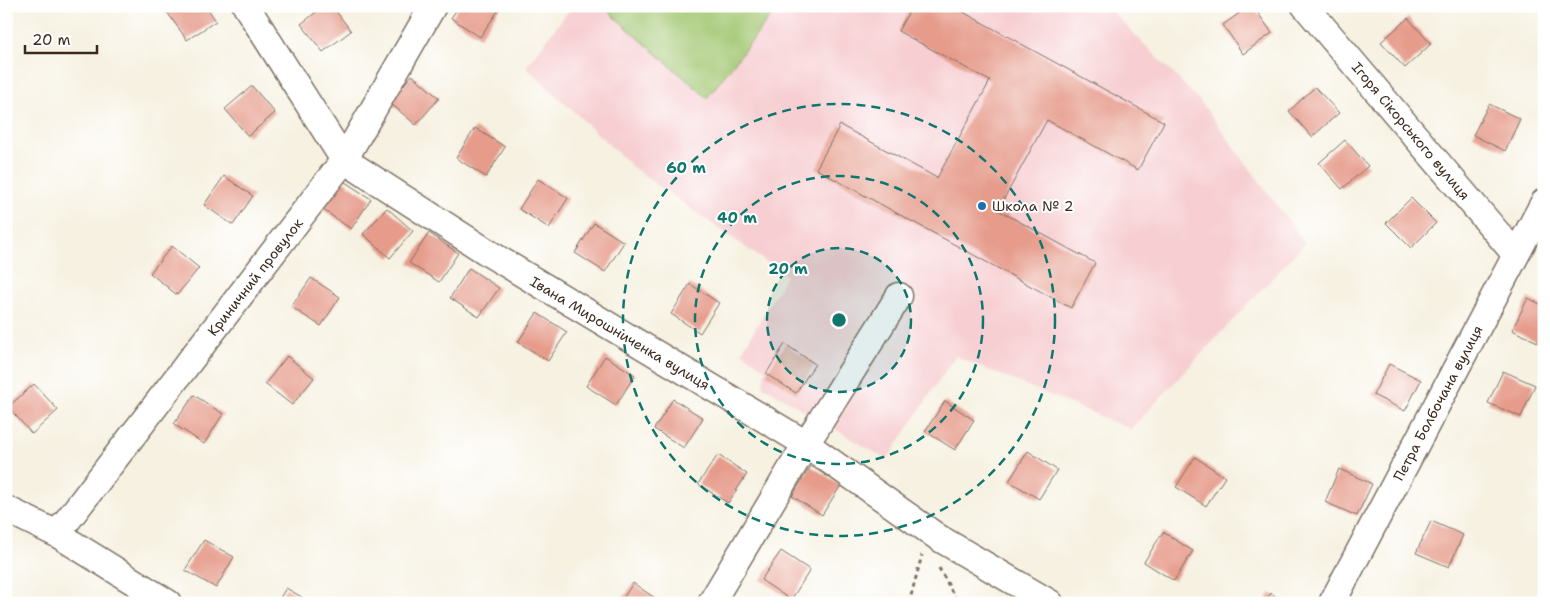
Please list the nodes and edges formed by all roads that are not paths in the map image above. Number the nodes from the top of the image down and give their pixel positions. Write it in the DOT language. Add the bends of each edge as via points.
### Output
graph roads {
  1 [pos="246,6"];
  2 [pos="433,6"];
  3 [pos="1305,6"];
  4 [pos="344,160"];
  5 [pos="1544,202"];
  6 [pos="1516,255"];
  7 [pos="899,296"];
  8 [pos="806,444"];
  9 [pos="6,509"];
  10 [pos="57,534"];
  11 [pos="168,603"];
  12 [pos="711,603"];
  13 [pos="1050,603"];
  14 [pos="1332,603"];
  1 -- 4 [label="street, Івана Мирошниченка вулиця"];
  2 -- 4 [label="street, Криничний провулок"];
  3 -- 6 [label="street, Ігоря Сікорського вулиця"];
  4 -- 8 [label="street, Івана Мирошниченка вулиця" via="490,254"];
  4 -- 10 [label="street, Криничний провулок"];
  5 -- 6 [label="street, Петра Болбочана вулиця"];
  6 -- 14 [label="street, Петра Болбочана вулиця"];
  7 -- 8 [label="street"];
  8 -- 12 [label="street"];
  8 -- 13 [label="street, Івана Мирошниченка вулиця" via="939,538"];
  9 -- 10 [label="street"];
  10 -- 11 [label="street"];
}
